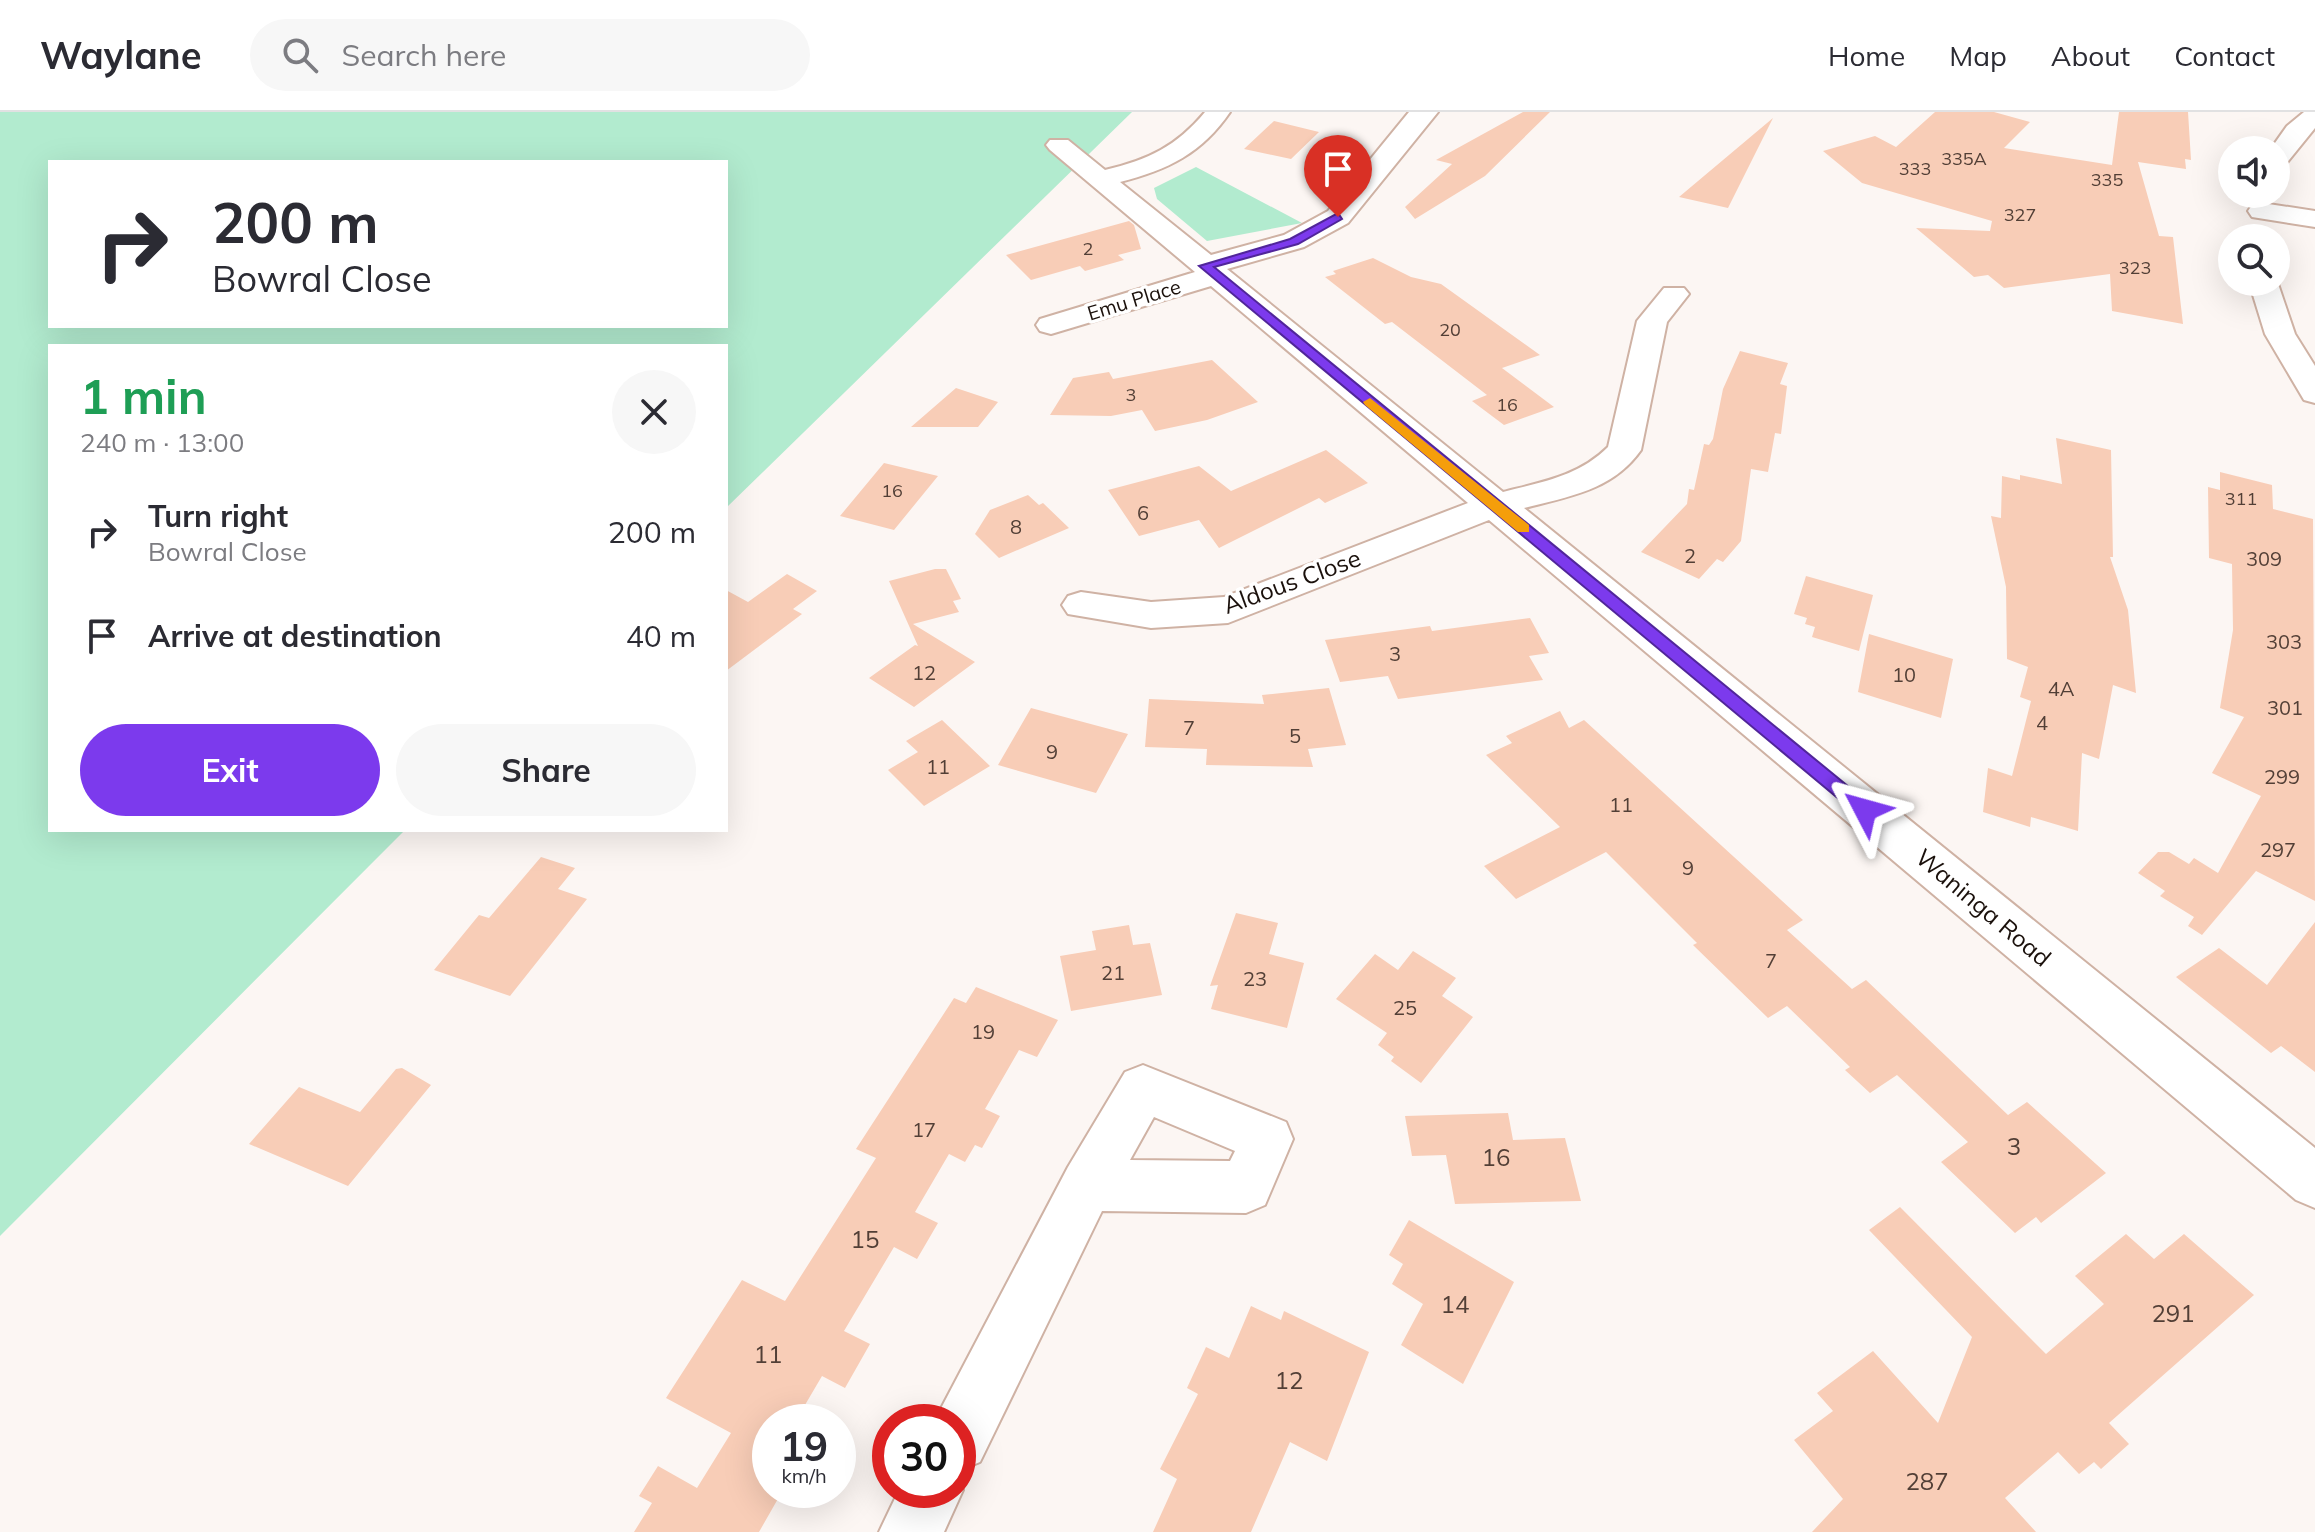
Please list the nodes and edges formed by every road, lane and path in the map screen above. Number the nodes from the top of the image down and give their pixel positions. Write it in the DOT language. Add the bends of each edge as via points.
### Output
graph roads {
  1 [pos="1218,112"];
  2 [pos="1426,112"];
  3 [pos="2315,115"];
  4 [pos="2290,140"];
  5 [pos="1059,145"];
  6 [pos="1100,179"];
  7 [pos="2263,214"];
  8 [pos="2315,219"];
  9 [pos="1211,270"];
  10 [pos="1674,294"];
  11 [pos="2268,296"];
  12 [pos="1051,325"];
  13 [pos="2315,393"];
  14 [pos="1495,505"];
  15 [pos="1081,605"];
  16 [pos="2315,1182"];
  17 [pos="1087,1185"];
  18 [pos="976,1404"];
  19 [pos="923,1508"];
  20 [pos="911,1532"];
  1 -- 6 [label="street" via="1193,144 1158,166"];
  2 -- 9 [label="street, Emu Place" via="1338,217 1294,241"];
  3 -- 4 [label="street"];
  5 -- 6 [label="street, Waninga Road"];
  6 -- 9 [label="street, Waninga Road"];
  7 -- 8 [label="street"];
  9 -- 12 [label="street, Emu Place"];
  9 -- 14 [label="street, Waninga Road"];
  10 -- 14 [label="street, Aldous Close" via="1652,321 1624,450 1605,469 1573,485"];
  11 -- 13 [label="street" via="2280,334"];
  14 -- 15 [label="street, Aldous Close" via="1228,610 1151,615"];
  14 -- 16 [label="street, Waninga Road"];
  17 -- 18 [label="street"];
  19 -- 20 [label="street"];
}
